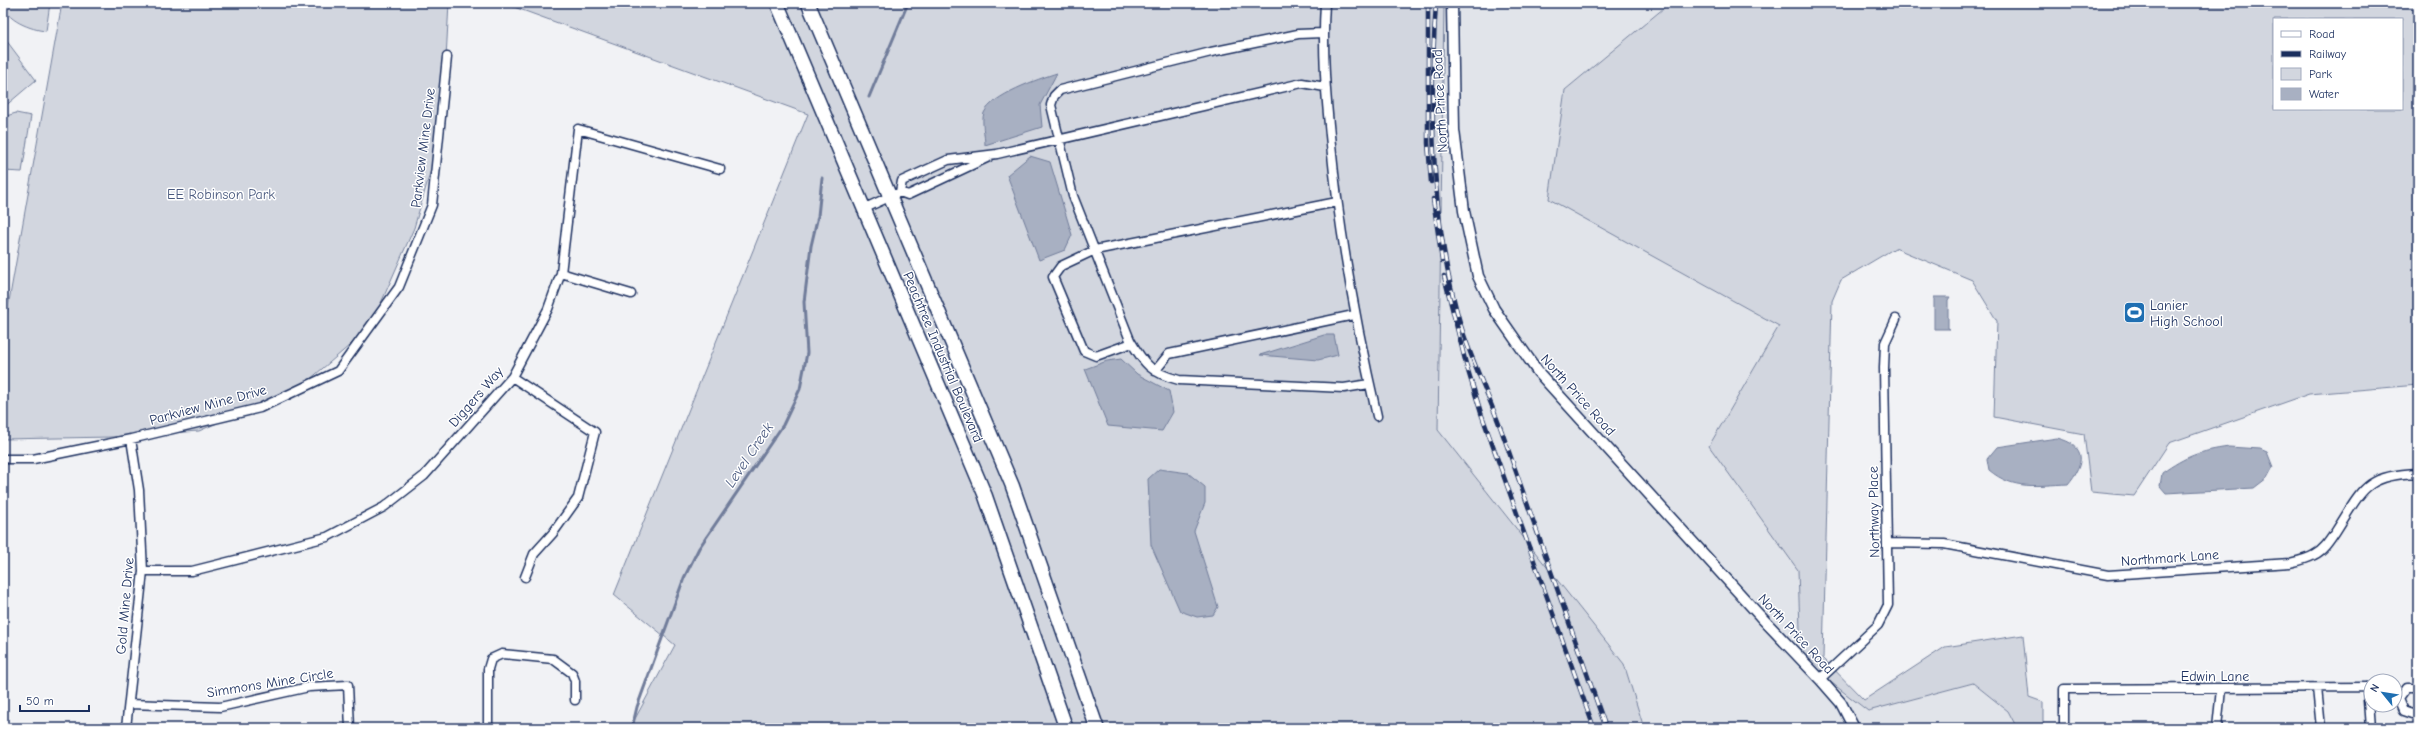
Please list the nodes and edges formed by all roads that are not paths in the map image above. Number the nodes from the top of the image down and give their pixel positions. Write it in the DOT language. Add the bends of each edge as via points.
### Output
graph roads {
  1 [pos="777,3"];
  2 [pos="808,3"];
  3 [pos="1325,3"];
  4 [pos="1452,3"];
  5 [pos="1323,33"];
  6 [pos="446,57"];
  7 [pos="1325,87"];
  8 [pos="1060,139"];
  9 [pos="997,154"];
  10 [pos="720,169"];
  11 [pos="894,195"];
  12 [pos="1337,202"];
  13 [pos="863,209"];
  14 [pos="1095,250"];
  15 [pos="561,273"];
  16 [pos="630,294"];
  17 [pos="1354,315"];
  18 [pos="1896,319"];
  19 [pos="1132,343"];
  20 [pos="1155,371"];
  21 [pos="512,377"];
  22 [pos="1369,384"];
  23 [pos="1377,416"];
  24 [pos="131,439"];
  25 [pos="3,459"];
  26 [pos="2418,473"];
  27 [pos="1888,543"];
  28 [pos="143,571"];
  29 [pos="525,577"];
  30 [pos="1820,679"];
  31 [pos="2363,687"];
  32 [pos="2316,688"];
  33 [pos="2418,688"];
  34 [pos="2221,689"];
  35 [pos="2403,691"];
  36 [pos="575,700"];
  37 [pos="129,704"];
  38 [pos="2403,711"];
  39 [pos="2418,712"];
  40 [pos="2370,713"];
  41 [pos="126,728"];
  42 [pos="350,728"];
  43 [pos="488,728"];
  44 [pos="1066,728"];
  45 [pos="1097,728"];
  46 [pos="1854,728"];
  47 [pos="2064,728"];
  48 [pos="2217,728"];
  49 [pos="2321,728"];
  50 [pos="2370,728"];
  1 -- 13 [label="highway, Peachtree Industrial Boulevard"];
  2 -- 11 [label="highway, Peachtree Industrial Boulevard"];
  3 -- 5 [label="street"];
  4 -- 30 [label="street, North Price Road" via="1454,130 1464,211 1478,276 1494,309 1538,372"];
  5 -- 7 [label="street"];
  5 -- 8 [label="street" via="1298,34 1218,51 1060,90 1054,96 1051,105"];
  6 -- 24 [label="street, Parkview Mine Drive" via="432,205 399,287 338,371 260,408"];
  7 -- 8 [label="street" via="1302,83"];
  7 -- 12 [label="street"];
  8 -- 9 [label="street"];
  8 -- 14 [label="street" via="1073,196"];
  9 -- 11 [label="street" via="908,195"];
  9 -- 11 [label="street" via="948,160 902,181"];
  10 -- 15 [label="street, Diggers Way" via="578,129"];
  11 -- 13 [label="street"];
  11 -- 45 [label="highway, Peachtree Industrial Boulevard" via="1012,484"];
  12 -- 14 [label="street"];
  12 -- 17 [label="street"];
  13 -- 44 [label="highway, Peachtree Industrial Boulevard" via="985,495"];
  14 -- 19 [label="street"];
  14 -- 19 [label="street" via="1061,266 1053,277 1084,351 1096,356"];
  15 -- 16 [label="street"];
  15 -- 21 [label="street, Diggers Way" via="548,309"];
  17 -- 20 [label="street" via="1169,354"];
  17 -- 22 [label="street"];
  18 -- 27 [label="street, Northway Place" via="1885,343 1884,368"];
  19 -- 20 [label="street" via="1140,359"];
  20 -- 22 [label="street" via="1179,380 1344,388"];
  21 -- 28 [label="street, Diggers Way" via="424,476 384,508 320,539 192,571"];
  21 -- 29 [label="street" via="595,432 578,498 534,554"];
  22 -- 23 [label="street"];
  24 -- 25 [label="street, Parkview Mine Drive" via="33,459"];
  24 -- 28 [label="street, Gold Mine Drive" via="139,490"];
  26 -- 27 [label="street, Northmark Lane" via="2395,474 2377,479 2363,488 2328,544 2314,555 2290,563 2108,575 1944,544"];
  27 -- 30 [label="street, Northway Place" via="1888,605 1878,625"];
  28 -- 37 [label="street, Gold Mine Drive"];
  30 -- 46 [label="street, North Price Road" via="1841,704"];
  31 -- 32 [label="street, Edwin Lane"];
  32 -- 34 [label="street, Edwin Lane"];
  32 -- 49 [label="street"];
  33 -- 35 [label="street" via="2410,687"];
  34 -- 47 [label="street, Edwin Lane" via="2064,689"];
  34 -- 48 [label="street"];
  36 -- 43 [label="street" via="575,681 566,667 553,659 502,654 491,659 488,669"];
  37 -- 41 [label="street, Gold Mine Drive"];
  37 -- 42 [label="street, Simmons Mine Circle" via="220,707 309,687 348,685"];
  38 -- 39 [label="street" via="2412,714"];
  40 -- 50 [label="street, Edwin Lane"];
}
